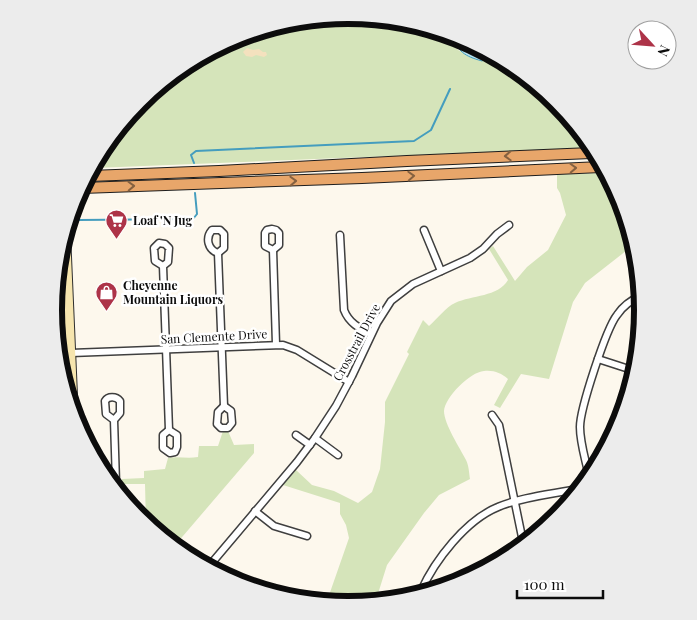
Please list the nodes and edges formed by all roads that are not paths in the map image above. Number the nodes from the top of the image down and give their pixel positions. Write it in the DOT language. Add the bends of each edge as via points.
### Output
graph roads {
  1 [pos="588,153"];
  2 [pos="596,167"];
  3 [pos="96,176"];
  4 [pos="90,188"];
  5 [pos="510,225"];
  6 [pos="424,230"];
  7 [pos="340,235"];
  8 [pos="272,250"];
  9 [pos="218,253"];
  10 [pos="67,262"];
  11 [pos="163,266"];
  12 [pos="441,271"];
  13 [pos="634,299"];
  14 [pos="371,334"];
  15 [pos="276,344"];
  16 [pos="221,346"];
  17 [pos="166,349"];
  18 [pos="71,353"];
  19 [pos="598,359"];
  20 [pos="628,369"];
  21 [pos="348,382"];
  22 [pos="72,385"];
  23 [pos="224,406"];
  24 [pos="492,415"];
  25 [pos="114,420"];
  26 [pos="169,430"];
  27 [pos="296,435"];
  28 [pos="314,438"];
  29 [pos="310,445"];
  30 [pos="338,455"];
  31 [pos="587,468"];
  32 [pos="115,476"];
  33 [pos="571,490"];
  34 [pos="514,502"];
  35 [pos="255,511"];
  36 [pos="306,536"];
  37 [pos="522,538"];
  38 [pos="213,562"];
  39 [pos="424,586"];
  1 -- 3 [label="highway, one-way"];
  4 -- 2 [label="highway, one-way"];
  5 -- 12 [label="street, Crosstrail Drive" via="470,258"];
  6 -- 12 [label="street"];
  7 -- 14 [label="street" via="344,310 355,326"];
  8 -- 15 [label="street"];
  9 -- 16 [label="street"];
  10 -- 18 [label="main road"];
  11 -- 17 [label="street"];
  12 -- 14 [label="street, Crosstrail Drive" via="413,284 397,296 386,307"];
  13 -- 19 [label="street" via="618,313"];
  14 -- 21 [label="street, Crosstrail Drive"];
  15 -- 16 [label="street, San Clemente Drive"];
  15 -- 21 [label="street, San Clemente Drive" via="297,350"];
  16 -- 17 [label="street, San Clemente Drive"];
  16 -- 23 [label="street"];
  17 -- 18 [label="street, San Clemente Drive"];
  17 -- 26 [label="street"];
  18 -- 22 [label="main road"];
  19 -- 20 [label="street"];
  19 -- 31 [label="street" via="580,425"];
  21 -- 28 [label="street, Crosstrail Drive"];
  24 -- 34 [label="street" via="499,425"];
  25 -- 32 [label="street"];
  27 -- 29 [label="street"];
  28 -- 29 [label="street, Crosstrail Drive"];
  28 -- 30 [label="street"];
  29 -- 35 [label="street, Crosstrail Drive"];
  33 -- 34 [label="street"];
  34 -- 37 [label="street"];
  34 -- 39 [label="street" via="472,522 438,563"];
  35 -- 36 [label="street" via="274,526"];
  35 -- 38 [label="street, Crosstrail Drive"];
}
